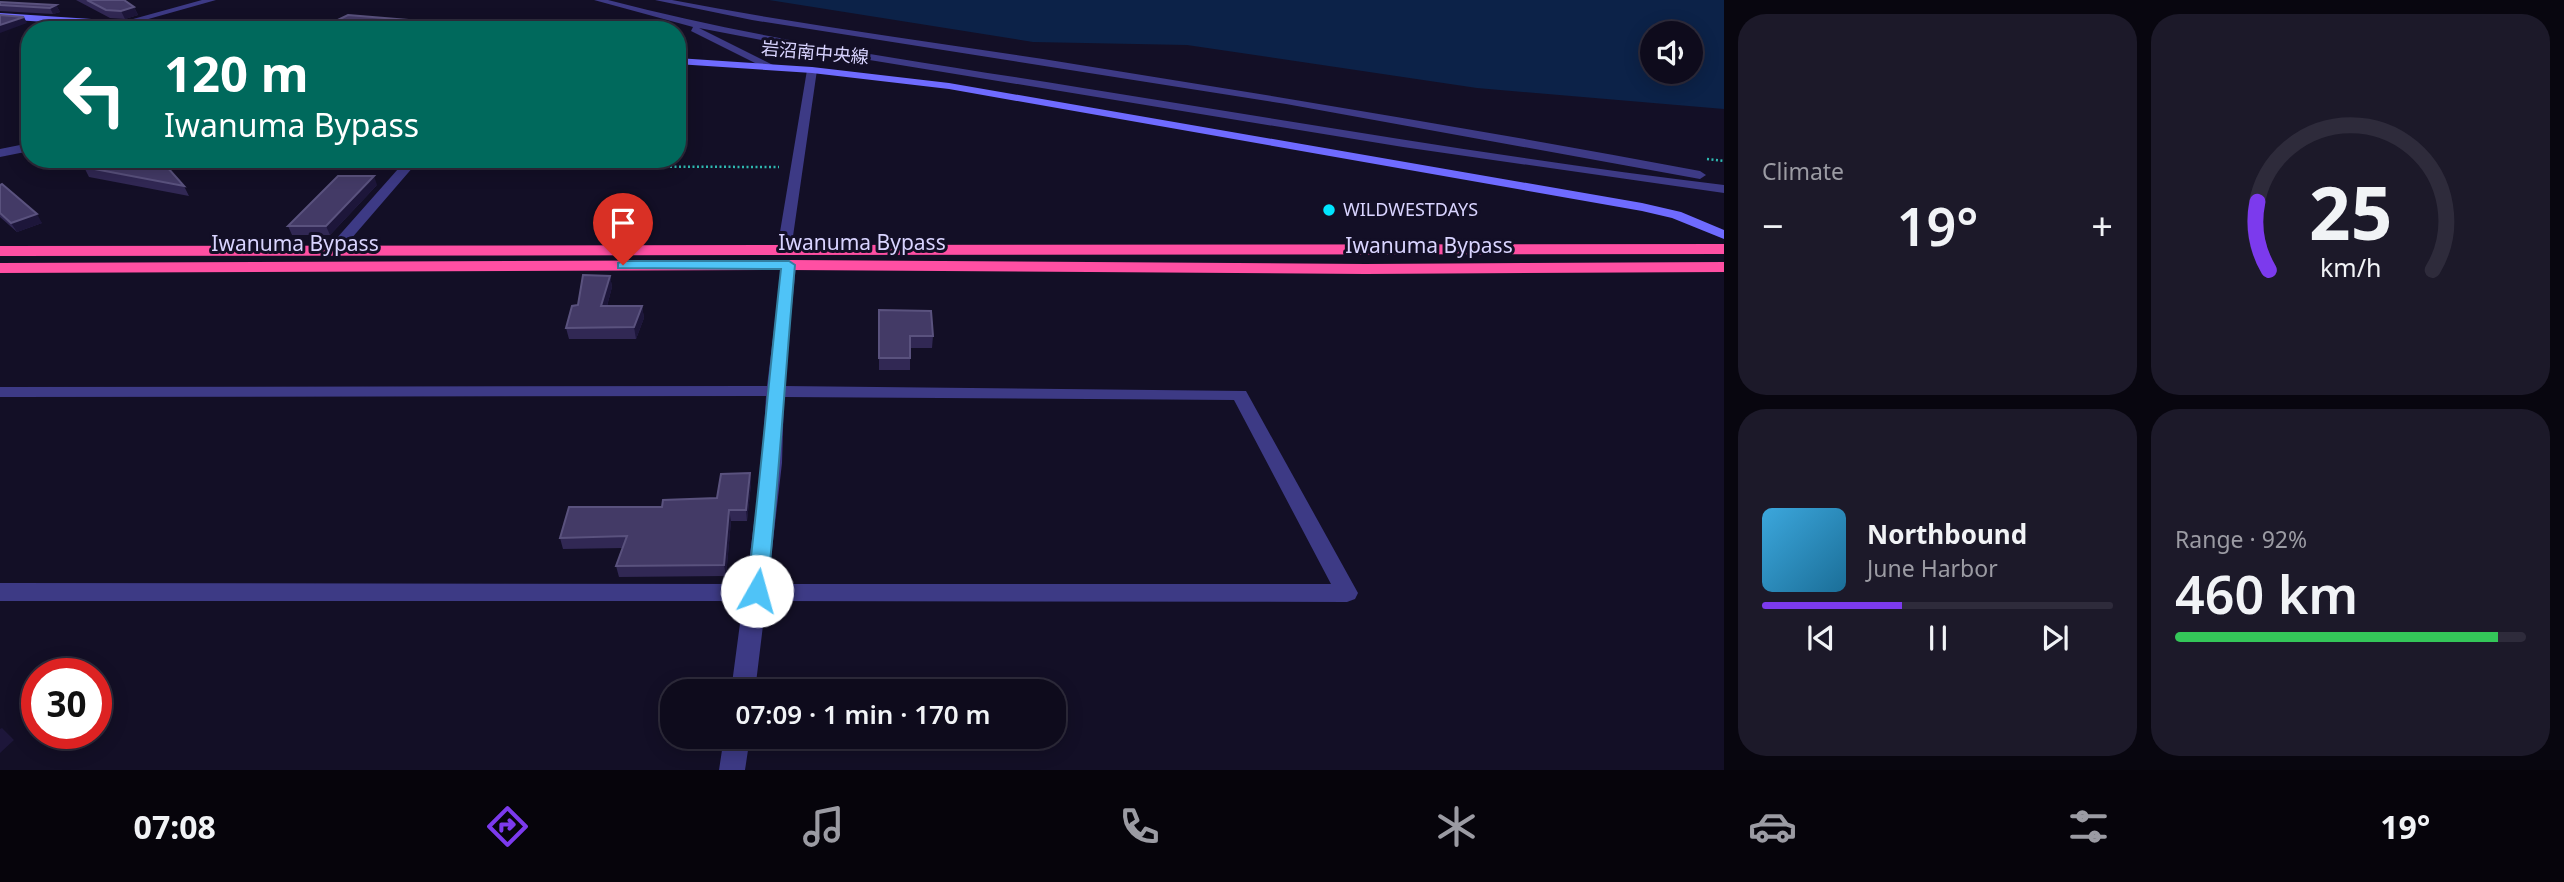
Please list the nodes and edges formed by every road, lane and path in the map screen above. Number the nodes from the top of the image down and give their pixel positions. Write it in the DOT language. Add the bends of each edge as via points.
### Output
graph roads {
  1 [pos="212,0"];
  2 [pos="598,0"];
  3 [pos="659,0"];
  4 [pos="0,16"];
  5 [pos="75,21"];
  6 [pos="132,21"];
  7 [pos="675,21"];
  8 [pos="686,23"];
  9 [pos="686,26"];
  10 [pos="686,62"];
  11 [pos="769,67"];
  12 [pos="812,70"];
  13 [pos="21,149"];
  14 [pos="0,153"];
  15 [pos="686,167"];
  16 [pos="797,167"];
  17 [pos="406,168"];
  18 [pos="1724,180"];
  19 [pos="1724,189"];
  20 [pos="1724,235"];
  21 [pos="1724,249"];
  22 [pos="0,251"];
  23 [pos="333,251"];
  24 [pos="786,258"];
  25 [pos="1724,267"];
  26 [pos="0,268"];
  27 [pos="775,391"];
  28 [pos="0,393"];
  29 [pos="757,591"];
  30 [pos="0,592"];
  31 [pos="745,679"];
  32 [pos="735,749"];
  33 [pos="732,770"];
  1 -- 6 [label="street"];
  2 -- 7 [label="street"];
  3 -- 18 [label="street" via="749,19 1491,135"];
  4 -- 5 [label="street"];
  8 -- 19 [label="street" via="1505,160"];
  9 -- 11 [label="street"];
  10 -- 11 [label="street, 岩沼南中央線"];
  11 -- 12 [label="street, 岩沼南中央線"];
  12 -- 16 [label="street"];
  12 -- 20 [label="street, 岩沼南中央線" via="949,86 1611,201 1676,215"];
  13 -- 14 [label="street"];
  15 -- 16 [label="path"];
  16 -- 24 [label="street"];
  17 -- 23 [label="street"];
  21 -- 24 [label="highway, Iwanuma Bypass"];
  22 -- 23 [label="highway, Iwanuma Bypass"];
  23 -- 24 [label="highway, Iwanuma Bypass"];
  24 -- 25 [label="highway, Iwanuma Bypass" via="1351,269"];
  24 -- 26 [label="highway, Iwanuma Bypass"];
  24 -- 27 [label="street"];
  27 -- 28 [label="street"];
  27 -- 29 [label="street"];
  27 -- 29 [label="street" via="1240,396 1347,593"];
  29 -- 30 [label="street"];
  29 -- 31 [label="street"];
  32 -- 33 [label="street"];
}
